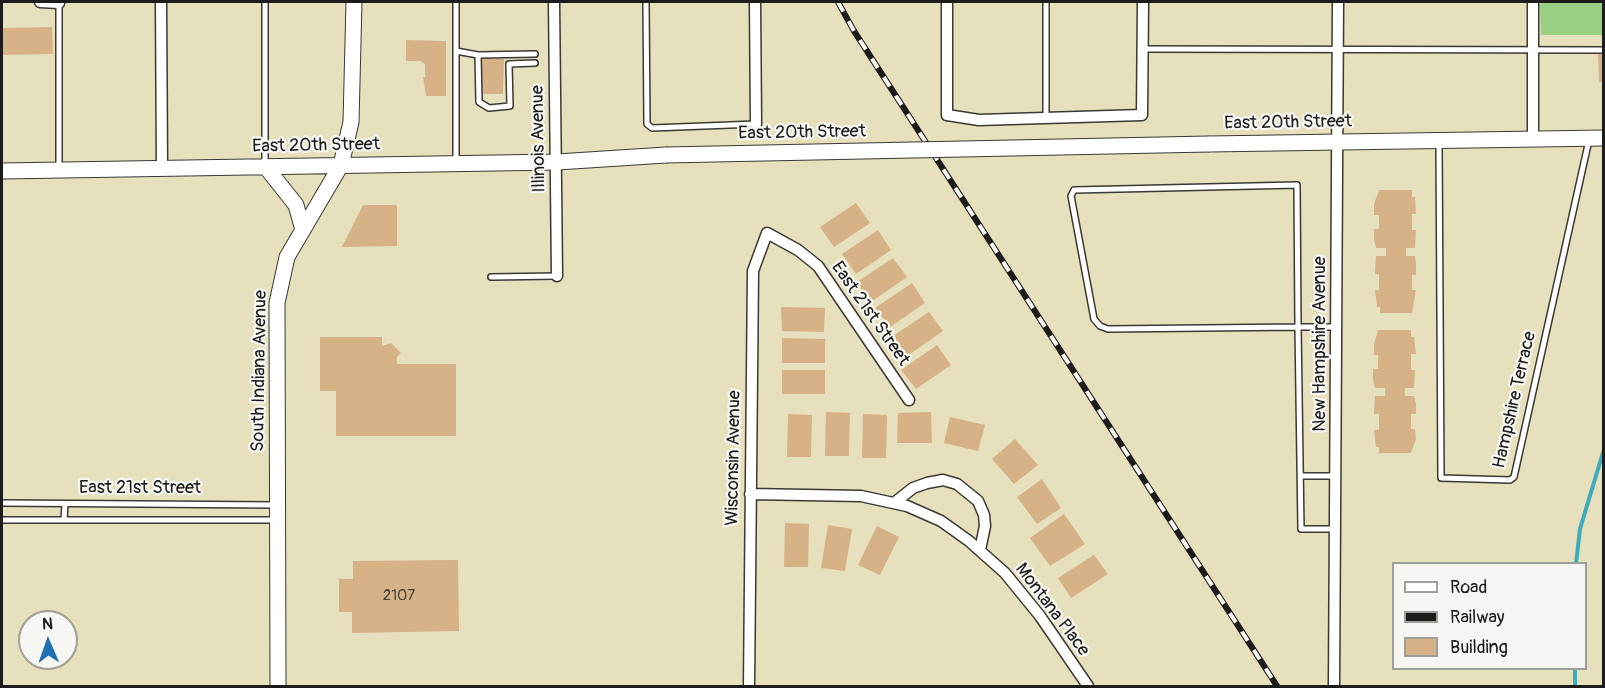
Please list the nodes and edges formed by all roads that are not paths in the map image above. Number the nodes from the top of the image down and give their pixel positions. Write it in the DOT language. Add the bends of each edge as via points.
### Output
graph roads {
  1 [pos="40,2"];
  2 [pos="60,2"];
  3 [pos="161,2"];
  4 [pos="265,2"];
  5 [pos="354,2"];
  6 [pos="456,2"];
  7 [pos="554,2"];
  8 [pos="646,2"];
  9 [pos="755,2"];
  10 [pos="947,2"];
  11 [pos="1046,2"];
  12 [pos="1143,2"];
  13 [pos="1338,2"];
  14 [pos="1533,2"];
  15 [pos="1143,49"];
  16 [pos="1338,49"];
  17 [pos="1533,50"];
  18 [pos="1604,50"];
  19 [pos="456,51"];
  20 [pos="509,54"];
  21 [pos="535,54"];
  22 [pos="478,55"];
  23 [pos="535,63"];
  24 [pos="509,64"];
  25 [pos="1046,119"];
  26 [pos="756,124"];
  27 [pos="1596,138"];
  28 [pos="1533,139"];
  29 [pos="1439,141"];
  30 [pos="1337,142"];
  31 [pos="557,162"];
  32 [pos="456,163"];
  33 [pos="341,165"];
  34 [pos="265,166"];
  35 [pos="162,168"];
  36 [pos="59,170"];
  37 [pos="2,171"];
  38 [pos="303,230"];
  39 [pos="766,233"];
  40 [pos="557,276"];
  41 [pos="491,277"];
  42 [pos="1298,327"];
  43 [pos="1336,327"];
  44 [pos="909,400"];
  45 [pos="1301,476"];
  46 [pos="1336,476"];
  47 [pos="750,494"];
  48 [pos="2,503"];
  49 [pos="894,503"];
  50 [pos="65,504"];
  51 [pos="278,512"];
  52 [pos="2,520"];
  53 [pos="64,520"];
  54 [pos="1335,529"];
  55 [pos="980,550"];
  56 [pos="278,687"];
  57 [pos="749,687"];
  58 [pos="1088,687"];
  59 [pos="1334,687"];
  1 -- 2 [label="street"];
  2 -- 36 [label="lane"];
  3 -- 35 [label="street"];
  4 -- 34 [label="lane"];
  5 -- 33 [label="main road, South Indiana Avenue" via="351,122"];
  6 -- 19 [label="lane"];
  7 -- 31 [label="street, Illinois Avenue"];
  8 -- 26 [label="lane" via="646,124 652,128"];
  9 -- 26 [label="street"];
  10 -- 25 [label="street" via="947,115 979,120"];
  11 -- 25 [label="lane"];
  12 -- 15 [label="street"];
  13 -- 16 [label="street, New Hampshire Avenue"];
  14 -- 17 [label="street"];
  15 -- 16 [label="lane"];
  15 -- 25 [label="street" via="1142,116"];
  16 -- 17 [label="lane"];
  16 -- 30 [label="street, New Hampshire Avenue"];
  17 -- 18 [label="lane"];
  17 -- 28 [label="street"];
  19 -- 22 [label="lane"];
  19 -- 32 [label="lane"];
  20 -- 21 [label="lane"];
  20 -- 22 [label="lane"];
  20 -- 24 [label="lane"];
  22 -- 24 [label="lane" via="477,97 489,108 510,106"];
  23 -- 24 [label="lane"];
  27 -- 28 [label="main road, East 20th Street"];
  27 -- 29 [label="lane, Hampshire Terrace" via="1514,477 1510,480 1442,478"];
  28 -- 29 [label="main road, East 20th Street"];
  29 -- 30 [label="main road, East 20th Street"];
  30 -- 31 [label="main road, East 20th Street, bridge" via="666,155"];
  30 -- 43 [label="street, New Hampshire Avenue"];
  31 -- 32 [label="main road, East 20th Street"];
  31 -- 40 [label="street, Illinois Avenue"];
  32 -- 33 [label="main road, East 20th Street"];
  33 -- 34 [label="main road, East 20th Street"];
  33 -- 38 [label="main road, South Indiana Avenue"];
  34 -- 35 [label="main road, East 20th Street"];
  34 -- 38 [label="main road" via="296,205"];
  35 -- 36 [label="main road, East 20th Street"];
  36 -- 37 [label="main road, East 20th Street"];
  38 -- 51 [label="main road, South Indiana Avenue" via="287,256 277,303"];
  39 -- 44 [label="street, East 21st Street" via="818,266"];
  39 -- 47 [label="street, Wisconsin Avenue" via="753,271"];
  40 -- 41 [label="lane"];
  42 -- 42 [label="lane" via="1100,326 1094,319 1071,196 1074,190 1297,185"];
  42 -- 43 [label="lane"];
  42 -- 45 [label="lane"];
  43 -- 46 [label="street, New Hampshire Avenue"];
  45 -- 46 [label="lane"];
  45 -- 54 [label="lane" via="1301,529"];
  46 -- 54 [label="street, New Hampshire Avenue"];
  47 -- 49 [label="street, Montana Place" via="861,496"];
  47 -- 57 [label="street, Wisconsin Avenue"];
  48 -- 50 [label="lane, East 21st Street"];
  49 -- 55 [label="street, Montana Place" via="941,520"];
  49 -- 55 [label="street" via="927,483 943,480 957,484 978,501 984,515"];
  50 -- 51 [label="lane, East 21st Street"];
  50 -- 53 [label="lane"];
  51 -- 53 [label="lane, East 21st Street"];
  51 -- 56 [label="main road, South Indiana Avenue"];
  52 -- 53 [label="lane, East 21st Street"];
  54 -- 59 [label="street, New Hampshire Avenue"];
  55 -- 58 [label="street, Montana Place" via="1005,573 1040,616"];
}
